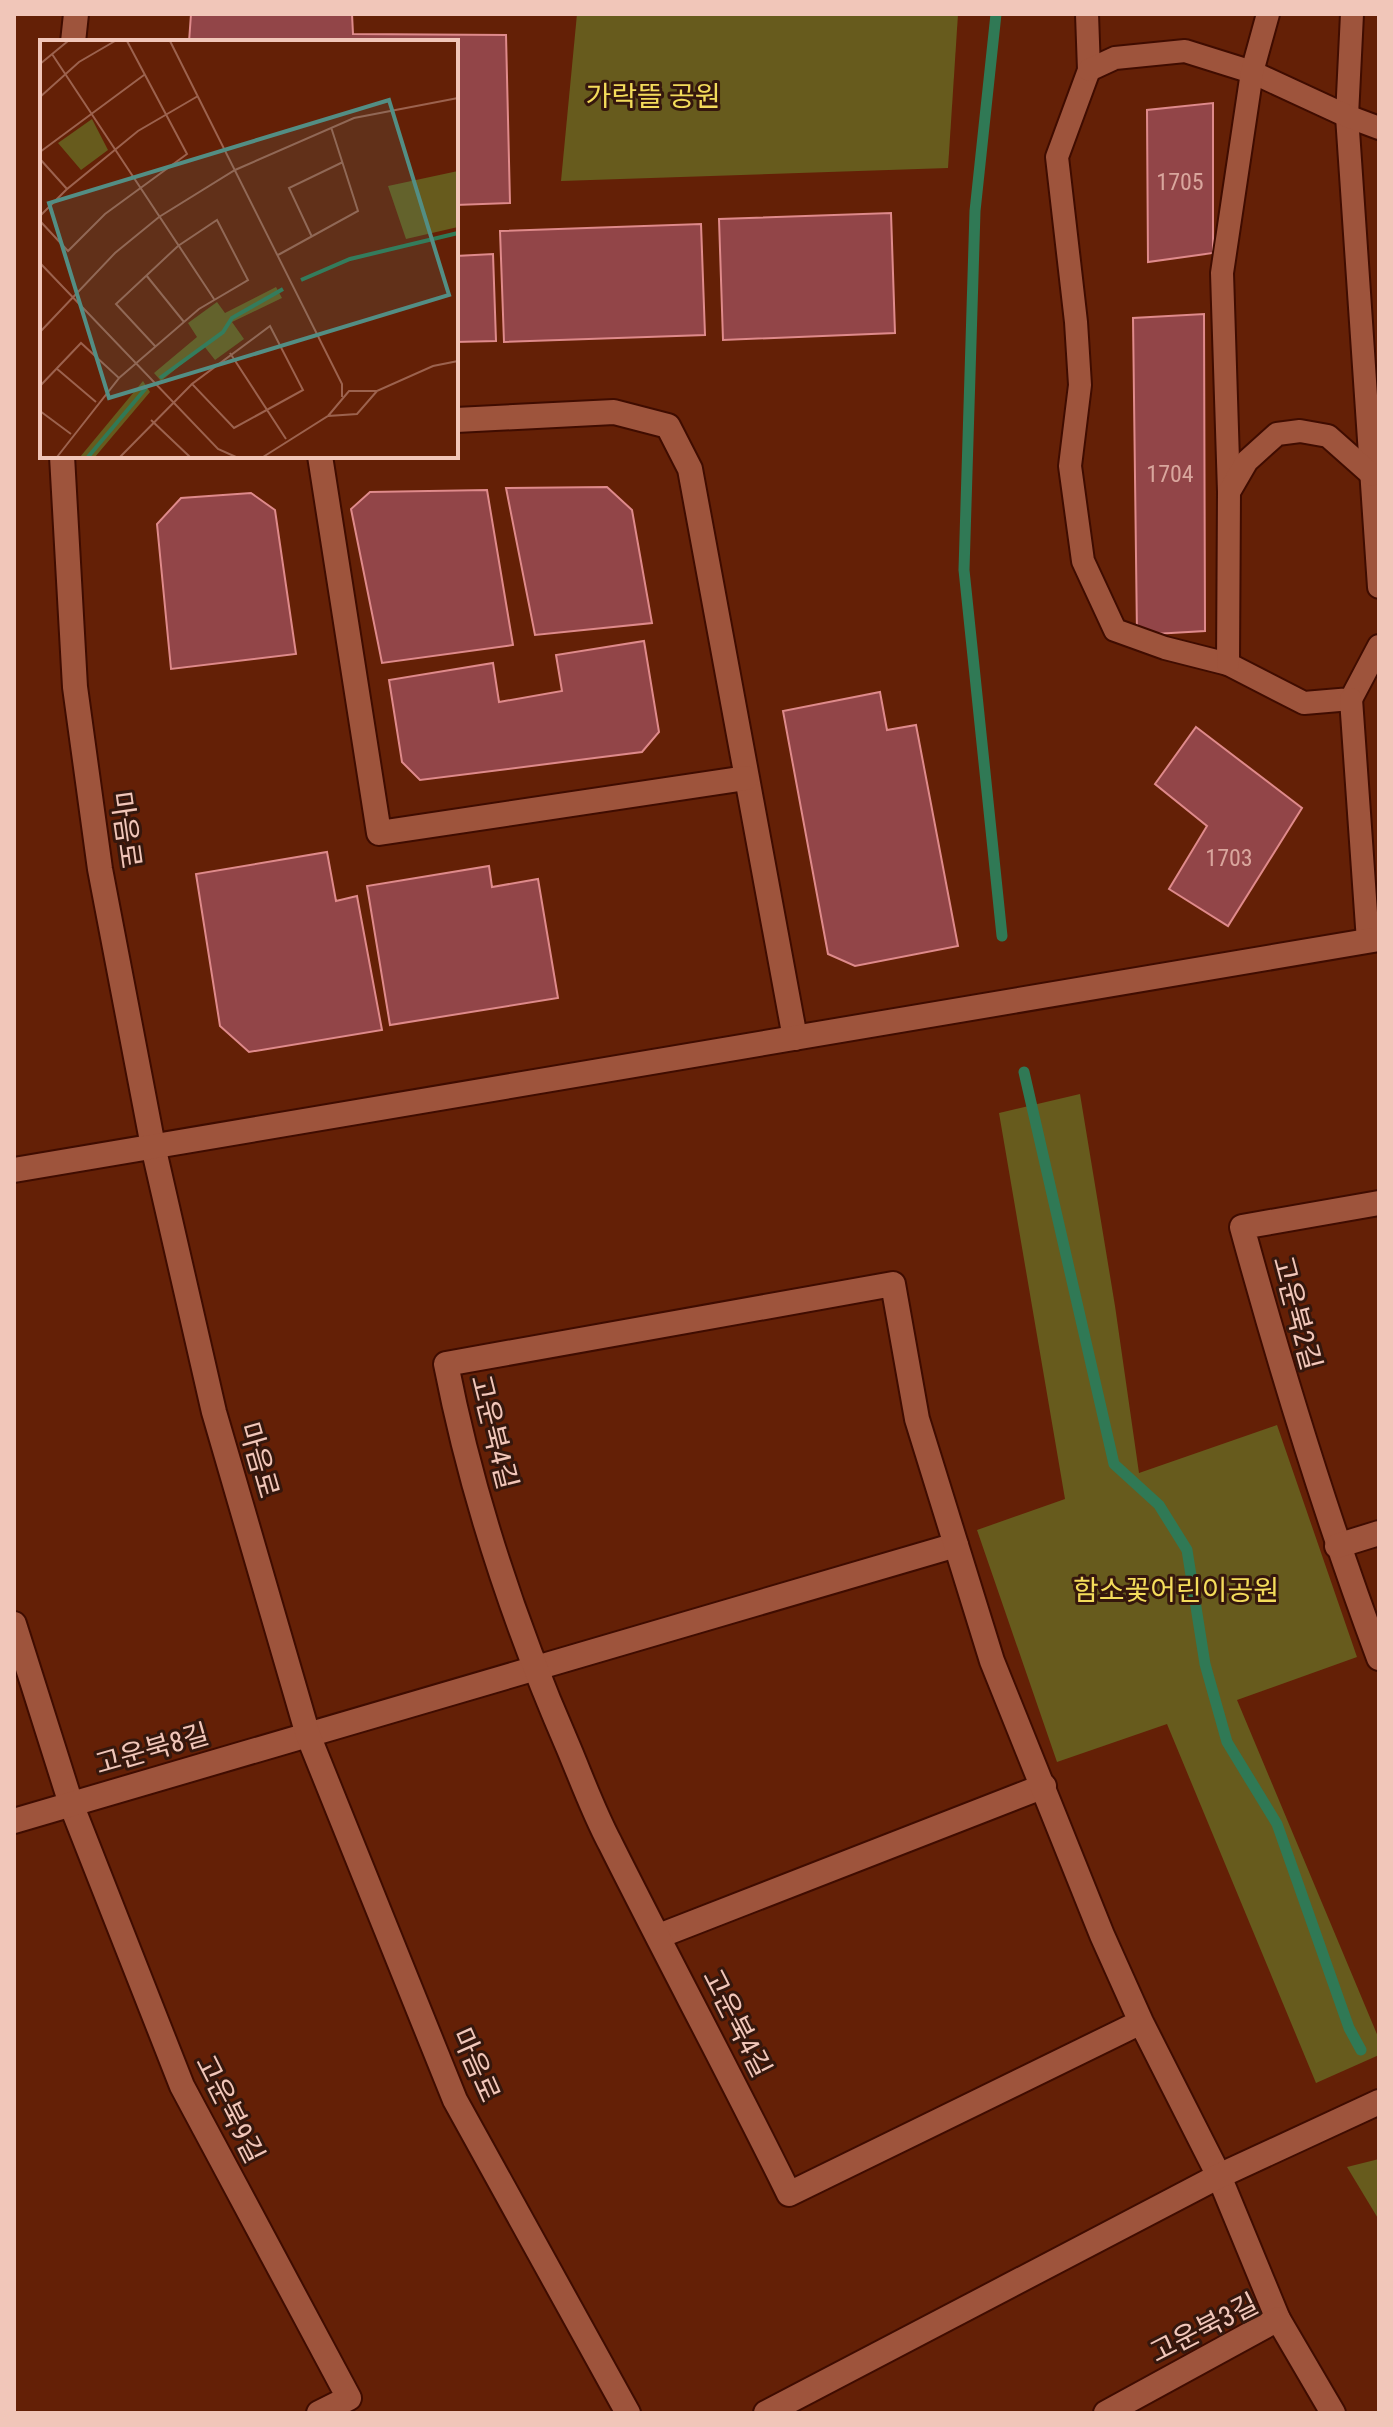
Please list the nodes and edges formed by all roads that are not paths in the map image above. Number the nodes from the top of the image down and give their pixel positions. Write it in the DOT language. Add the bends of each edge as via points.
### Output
graph roads {
  1 [pos="76,14"];
  2 [pos="1087,14"];
  3 [pos="1268,14"];
  4 [pos="1352,14"];
  5 [pos="73,40"];
  6 [pos="1089,70"];
  7 [pos="1252,72"];
  8 [pos="1347,116"];
  9 [pos="1379,128"];
  10 [pos="458,420"];
  11 [pos="62,458"];
  12 [pos="320,458"];
  13 [pos="1372,475"];
  14 [pos="1229,492"];
  15 [pos="1379,587"];
  16 [pos="1379,646"];
  17 [pos="1228,664"];
  18 [pos="1351,699"];
  19 [pos="746,778"];
  20 [pos="1373,940"];
  21 [pos="795,1038"];
  22 [pos="153,1146"];
  23 [pos="14,1170"];
  24 [pos="1379,1203"];
  25 [pos="1379,1533"];
  26 [pos="956,1545"];
  27 [pos="1337,1546"];
  28 [pos="14,1624"];
  29 [pos="1379,1658"];
  30 [pos="534,1669"];
  31 [pos="308,1735"];
  32 [pos="1044,1786"];
  33 [pos="71,1804"];
  34 [pos="14,1821"];
  35 [pos="659,1936"];
  36 [pos="1141,2022"];
  37 [pos="1379,2102"];
  38 [pos="1219,2176"];
  39 [pos="1278,2319"];
  40 [pos="319,2413"];
  41 [pos="628,2413"];
  42 [pos="766,2413"];
  43 [pos="1106,2413"];
  44 [pos="1333,2413"];
  1 -- 5 [label="street"];
  2 -- 6 [label="lane"];
  3 -- 7 [label="lane"];
  4 -- 8 [label="lane"];
  6 -- 7 [label="lane" via="1115,58 1185,51"];
  6 -- 17 [label="lane" via="1057,157 1076,322 1080,385 1070,466 1083,561 1115,630"];
  7 -- 8 [label="lane"];
  7 -- 14 [label="lane" via="1222,273"];
  8 -- 9 [label="lane"];
  8 -- 13 [label="lane"];
  10 -- 19 [label="street" via="614,412 668,426 690,469"];
  11 -- 22 [label="street, 마음로" via="75,687 100,869"];
  12 -- 19 [label="street" via="379,833"];
  13 -- 14 [label="lane" via="1328,436 1300,431 1277,434 1247,461"];
  13 -- 15 [label="lane"];
  14 -- 17 [label="lane"];
  16 -- 18 [label="lane"];
  17 -- 18 [label="lane" via="1304,703"];
  18 -- 20 [label="lane"];
  19 -- 21 [label="street"];
  20 -- 21 [label="street"];
  21 -- 22 [label="street"];
  22 -- 23 [label="street"];
  22 -- 31 [label="street, 마음로" via="214,1412"];
  24 -- 27 [label="street, 고운북2길" via="1242,1227"];
  25 -- 27 [label="street"];
  26 -- 30 [label="street, 고운북8길"];
  26 -- 30 [label="street, 고운북4길" via="917,1419 893,1284 446,1364 494,1555"];
  26 -- 32 [label="street, 고운북4길" via="992,1661"];
  27 -- 29 [label="street, 고운북2길"];
  28 -- 33 [label="street"];
  30 -- 31 [label="street, 고운북8길"];
  30 -- 35 [label="street, 고운북4길" via="609,1841"];
  31 -- 33 [label="street, 고운북8길"];
  31 -- 41 [label="street, 마음로" via="455,2100"];
  32 -- 35 [label="street"];
  32 -- 36 [label="street, 고운북4길"];
  33 -- 34 [label="street, 고운북8길"];
  33 -- 40 [label="street, 고운북9길" via="182,2086 349,2398"];
  35 -- 36 [label="street, 고운북4길" via="789,2194"];
  36 -- 38 [label="street, 고운북4길"];
  37 -- 38 [label="street"];
  38 -- 39 [label="street, 고운북4길"];
  38 -- 42 [label="street"];
  39 -- 43 [label="street, 고운북3길"];
  39 -- 44 [label="street, 고운북3길"];
}
